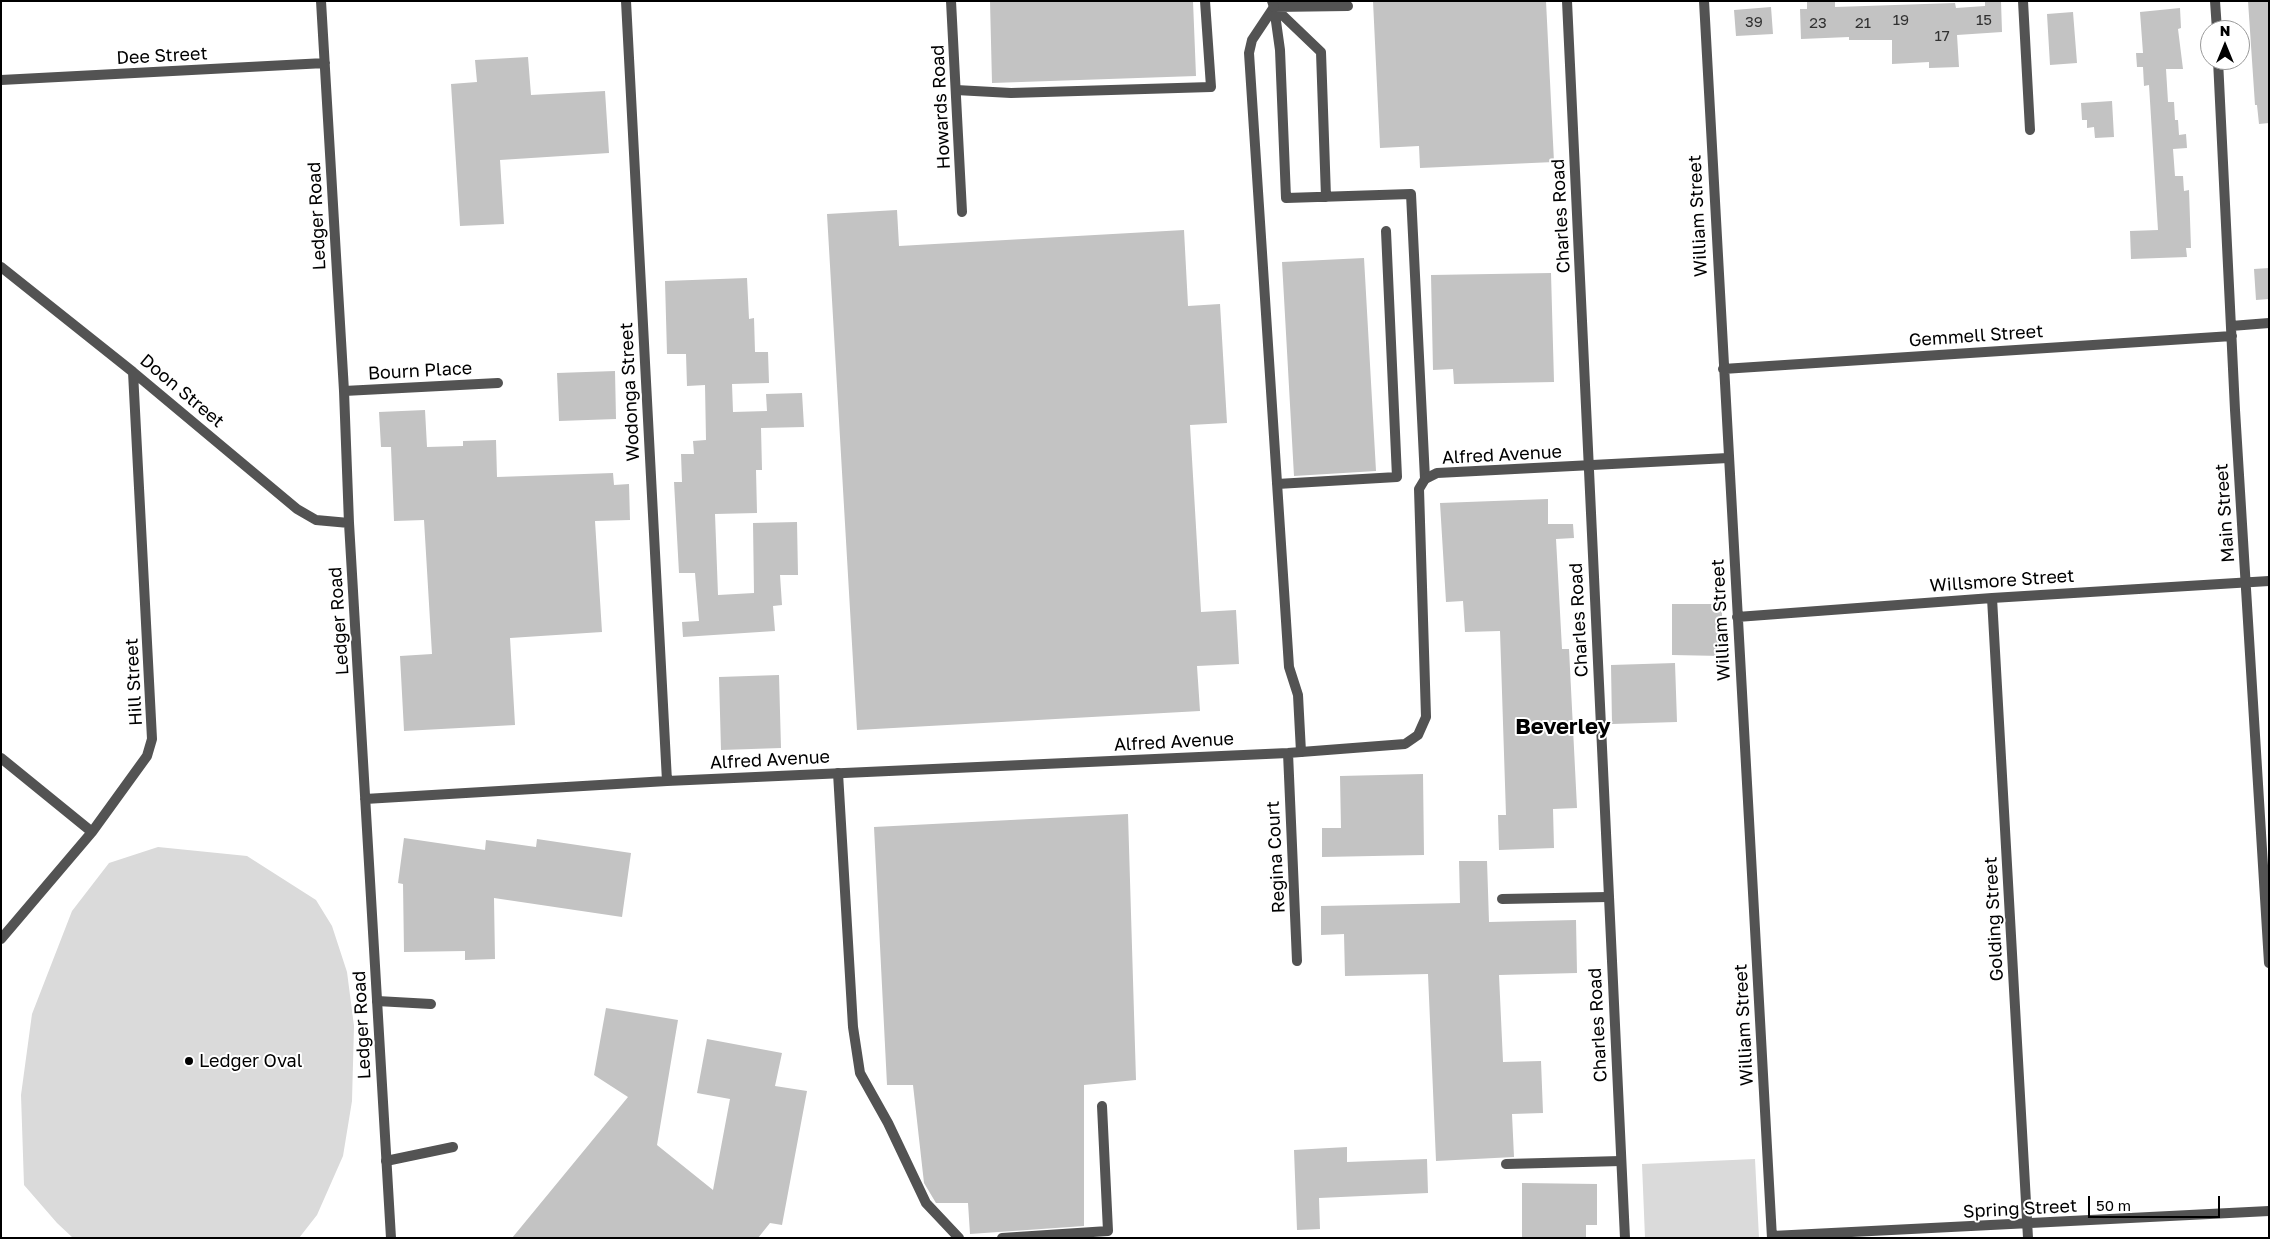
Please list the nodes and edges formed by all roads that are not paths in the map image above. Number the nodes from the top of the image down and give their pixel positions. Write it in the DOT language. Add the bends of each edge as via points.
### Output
graph roads {
  1 [pos="321,1"];
  2 [pos="626,1"];
  3 [pos="952,1"];
  4 [pos="1205,1"];
  5 [pos="1567,1"];
  6 [pos="1704,1"];
  7 [pos="2023,1"];
  8 [pos="2215,1"];
  9 [pos="1273,4"];
  10 [pos="1348,6"];
  11 [pos="2216,20"];
  12 [pos="325,63"];
  13 [pos="2219,70"];
  14 [pos="1,80"];
  15 [pos="956,90"];
  16 [pos="2030,130"];
  17 [pos="1326,197"];
  18 [pos="962,212"];
  19 [pos="1386,231"];
  20 [pos="1,266"];
  21 [pos="2269,323"];
  22 [pos="2232,331"];
  23 [pos="1723,369"];
  24 [pos="133,372"];
  25 [pos="498,383"];
  26 [pos="344,391"];
  27 [pos="1728,458"];
  28 [pos="1589,466"];
  29 [pos="1425,479"];
  30 [pos="1277,484"];
  31 [pos="349,523"];
  32 [pos="2269,581"];
  33 [pos="2246,582"];
  34 [pos="1992,598"];
  35 [pos="1737,617"];
  36 [pos="1288,752"];
  37 [pos="1301,752"];
  38 [pos="1,758"];
  39 [pos="838,773"];
  40 [pos="667,781"];
  41 [pos="2264,785"];
  42 [pos="365,799"];
  43 [pos="92,832"];
  44 [pos="1608,898"];
  45 [pos="1502,899"];
  46 [pos="1,939"];
  47 [pos="1297,961"];
  48 [pos="2269,963"];
  49 [pos="377,1001"];
  50 [pos="431,1004"];
  51 [pos="1102,1106"];
  52 [pos="453,1147"];
  53 [pos="386,1161"];
  54 [pos="1621,1161"];
  55 [pos="1506,1164"];
  56 [pos="2269,1211"];
  57 [pos="2027,1225"];
  58 [pos="1772,1237"];
  59 [pos="391,1238"];
  60 [pos="959,1238"];
  61 [pos="1002,1238"];
  62 [pos="1625,1238"];
  63 [pos="2028,1238"];
  1 -- 12 [label="street, Ledger Road"];
  2 -- 40 [label="street, Wodonga Street"];
  3 -- 15 [label="street, Howards Road"];
  4 -- 15 [label="street" via="1211,87 1011,93"];
  5 -- 28 [label="street, Charles Road"];
  6 -- 23 [label="street, William Street"];
  7 -- 16 [label="street"];
  8 -- 11 [label="street"];
  9 -- 10 [label="street"];
  9 -- 17 [label="street" via="1321,52"];
  9 -- 17 [label="street" via="1280,50 1286,198"];
  9 -- 30 [label="street" via="1252,40 1249,53"];
  12 -- 14 [label="street, Dee Street"];
  12 -- 26 [label="street, Ledger Road"];
  13 -- 22 [label="street, Main Street"];
  15 -- 18 [label="street, Howards Road"];
  17 -- 29 [label="street" via="1411,194"];
  19 -- 30 [label="street" via="1397,477"];
  20 -- 24 [label="street, Doon Street"];
  21 -- 22 [label="street, Gemmell Street"];
  22 -- 23 [label="street, Gemmell Street"];
  22 -- 33 [label="street, Main Street"];
  23 -- 27 [label="street, William Street"];
  24 -- 31 [label="street, Doon Street" via="297,509 316,520"];
  24 -- 43 [label="street, Hill Street" via="152,739 147,756"];
  25 -- 26 [label="street, Bourn Place"];
  26 -- 31 [label="street, Ledger Road"];
  27 -- 28 [label="street, Alfred Avenue"];
  27 -- 35 [label="street, William Street"];
  28 -- 29 [label="street, Alfred Avenue" via="1437,473"];
  28 -- 44 [label="street, Charles Road"];
  29 -- 37 [label="street, Alfred Avenue" via="1418,489 1426,717 1418,735 1405,744"];
  30 -- 37 [label="street" via="1289,667 1298,695"];
  31 -- 42 [label="street, Ledger Road"];
  32 -- 33 [label="street, Willsmore Street"];
  33 -- 34 [label="street, Willsmore Street"];
  33 -- 41 [label="street, Main Street"];
  34 -- 35 [label="street, Willsmore Street"];
  34 -- 57 [label="street, Golding Street"];
  35 -- 58 [label="street, William Street"];
  36 -- 37 [label="street, Alfred Avenue"];
  36 -- 39 [label="street, Alfred Avenue"];
  36 -- 47 [label="street, Regina Court"];
  38 -- 43 [label="street"];
  39 -- 40 [label="street, Alfred Avenue"];
  39 -- 60 [label="street" via="853,1027 860,1073 926,1203"];
  40 -- 42 [label="street, Alfred Avenue"];
  41 -- 48 [label="street, Main Street"];
  42 -- 49 [label="street, Ledger Road"];
  43 -- 46 [label="street, Hill Street"];
  44 -- 45 [label="street"];
  44 -- 54 [label="street, Charles Road"];
  49 -- 50 [label="street"];
  49 -- 53 [label="street, Ledger Road"];
  51 -- 61 [label="street" via="1108,1231"];
  52 -- 53 [label="street"];
  53 -- 59 [label="street, Ledger Road"];
  54 -- 55 [label="street"];
  54 -- 62 [label="street, Charles Road"];
  56 -- 57 [label="street, Spring Street"];
  57 -- 58 [label="street, Spring Street"];
  57 -- 63 [label="street, Golding Street"];
}
